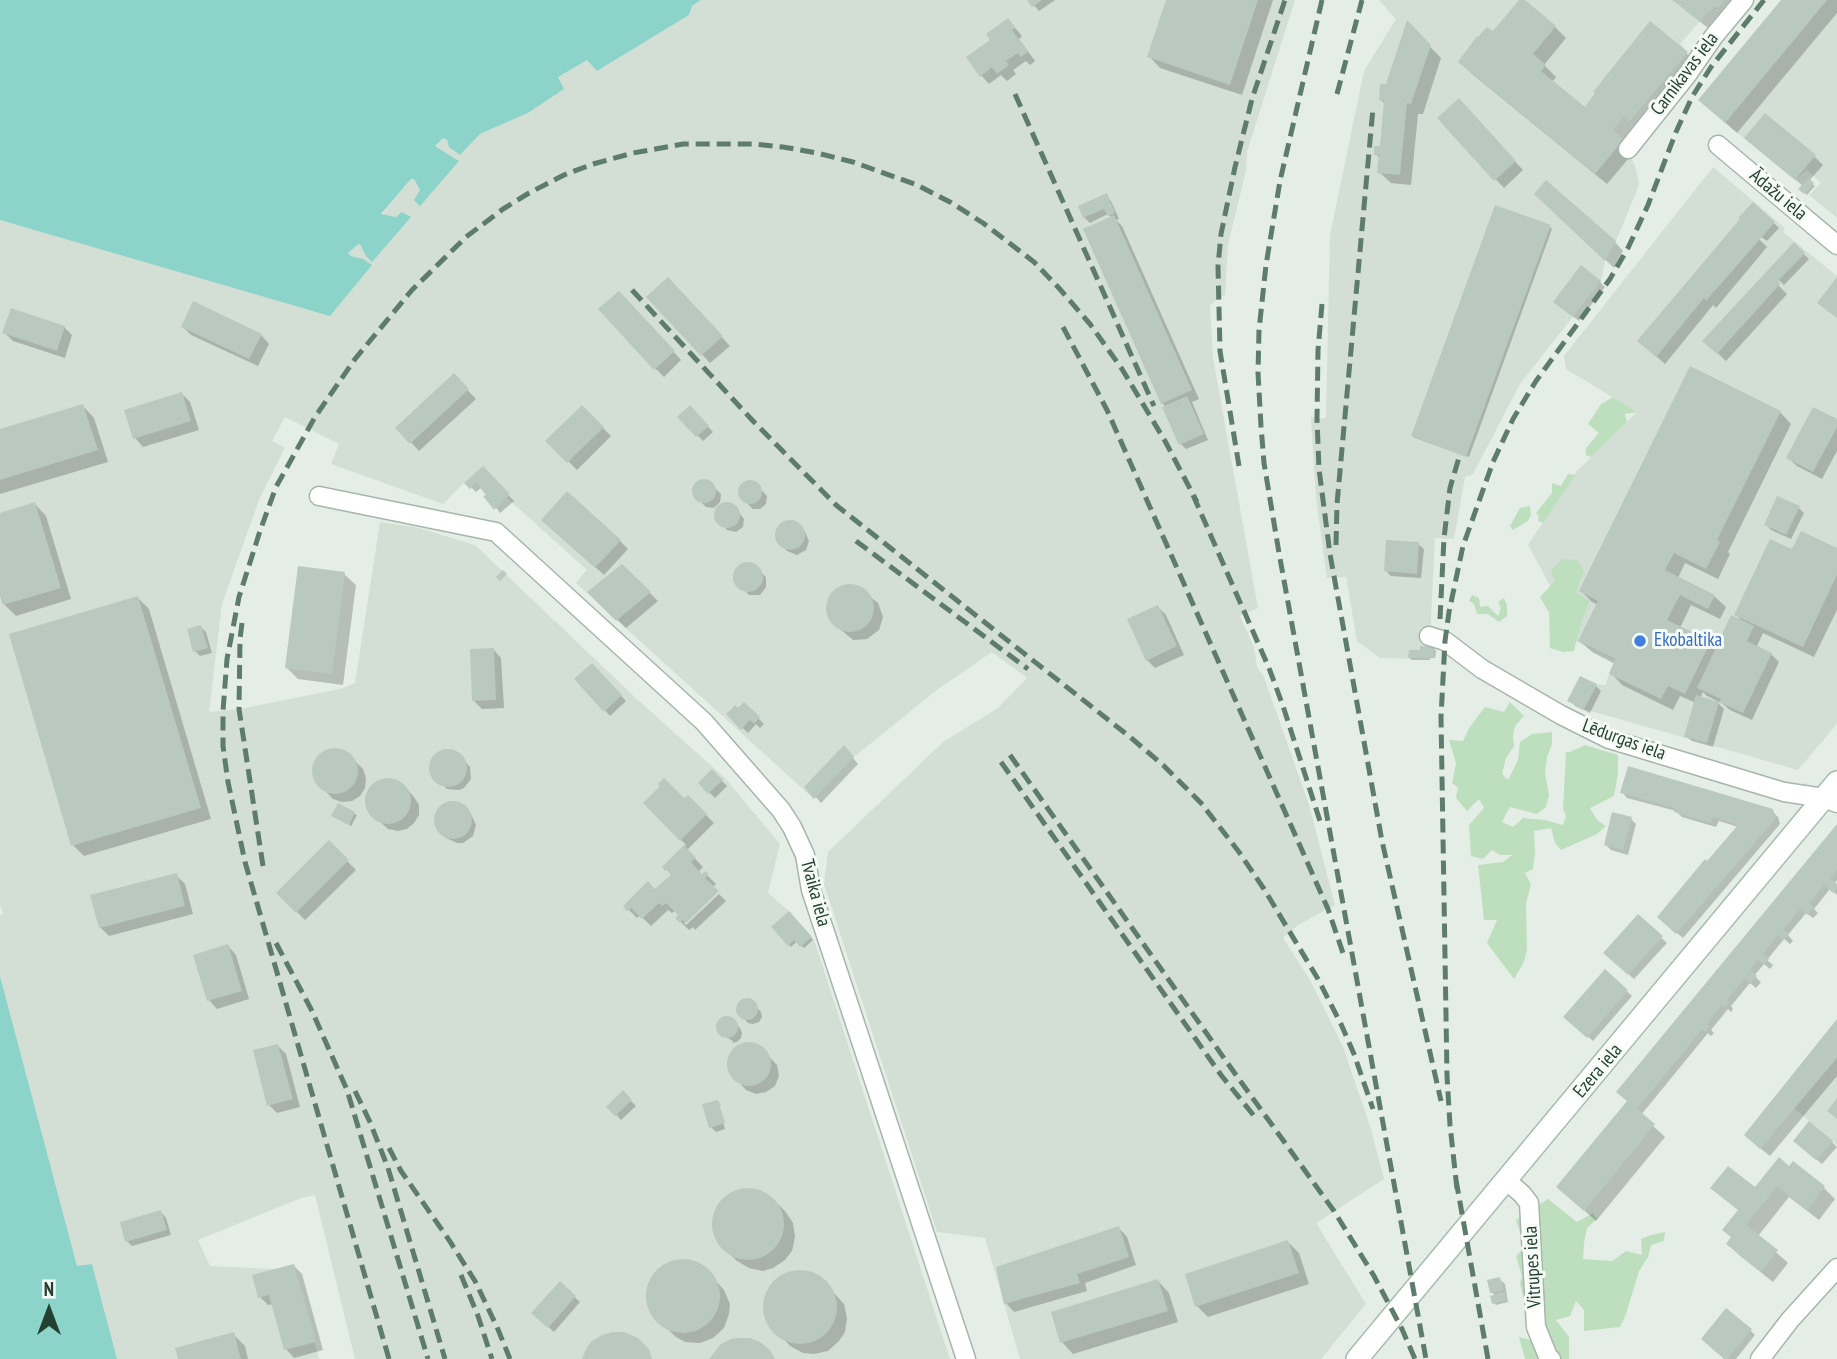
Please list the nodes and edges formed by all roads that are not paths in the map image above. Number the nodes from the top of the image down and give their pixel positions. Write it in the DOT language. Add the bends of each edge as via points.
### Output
graph roads {
  1 [pos="1744,0"];
  2 [pos="1718,145"];
  3 [pos="1628,149"];
  4 [pos="1837,245"];
  5 [pos="319,496"];
  6 [pos="1429,636"];
  7 [pos="1833,794"];
  8 [pos="1506,1180"];
  9 [pos="1837,1268"];
  10 [pos="966,1359"];
  11 [pos="1357,1359"];
  12 [pos="1551,1359"];
  13 [pos="1760,1359"];
  1 -- 3 [label="street, Carnikavas iela"];
  2 -- 4 [label="street, Ādažu iela"];
  5 -- 10 [label="street, Tvaika iela" via="496,531 704,722 781,810 805,855 811,890"];
  6 -- 7 [label="street, Lēdurgas iela" via="1445,641 1482,669 1609,739 1784,792"];
  7 -- 8 [label="street, Ezera iela"];
  8 -- 11 [label="street, Ezera iela"];
  8 -- 12 [label="street, Vitrupes iela" via="1530,1203 1536,1327"];
  9 -- 13 [label="street"];
}
